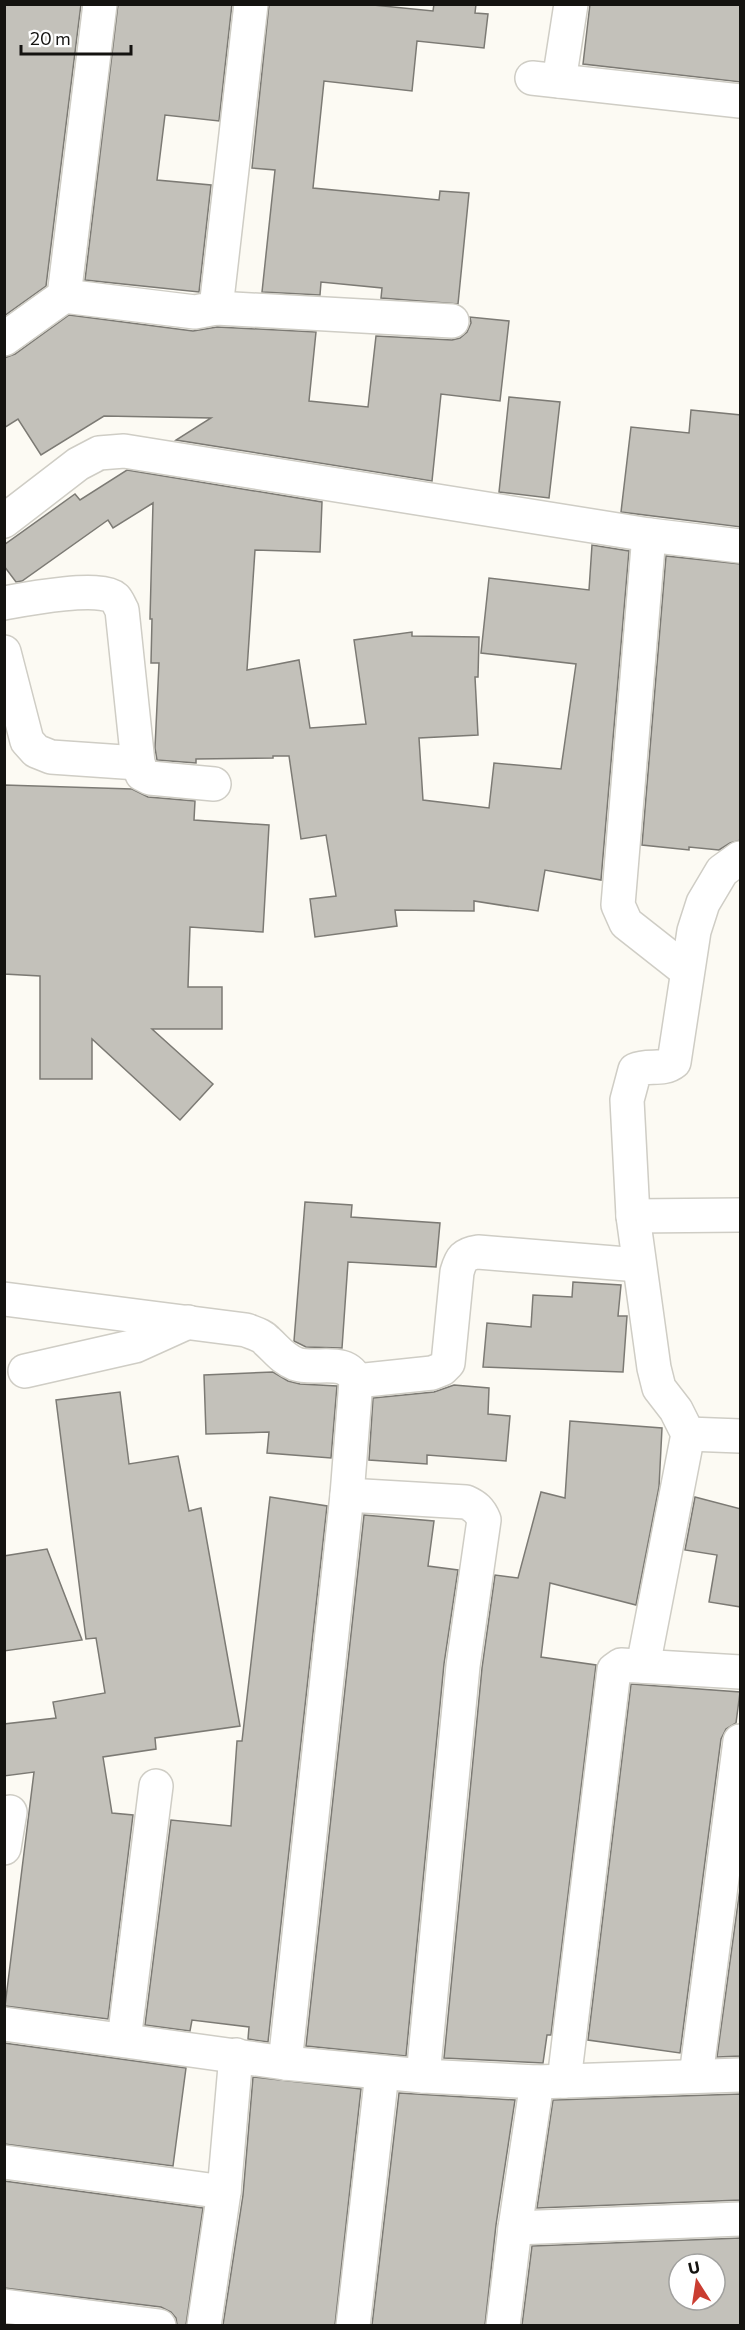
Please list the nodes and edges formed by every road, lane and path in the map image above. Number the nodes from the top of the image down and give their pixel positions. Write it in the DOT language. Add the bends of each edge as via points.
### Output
graph roads {
  1 [pos="100,4"];
  2 [pos="251,4"];
  3 [pos="571,4"];
  4 [pos="741,101"];
  5 [pos="64,296"];
  6 [pos="216,308"];
  7 [pos="452,321"];
  8 [pos="4,339"];
  9 [pos="4,521"];
  10 [pos="649,535"];
  11 [pos="741,546"];
  12 [pos="4,603"];
  13 [pos="4,652"];
  14 [pos="138,763"];
  15 [pos="214,784"];
  16 [pos="741,858"];
  17 [pos="687,971"];
  18 [pos="741,1215"];
  19 [pos="633,1216"];
  20 [pos="639,1265"];
  21 [pos="4,1299"];
  22 [pos="188,1322"];
  23 [pos="25,1371"];
  24 [pos="356,1381"];
  25 [pos="688,1434"];
  26 [pos="741,1436"];
  27 [pos="347,1495"];
  28 [pos="643,1666"];
  29 [pos="741,1672"];
  30 [pos="741,1741"];
  31 [pos="156,1786"];
  32 [pos="10,1812"];
  33 [pos="4,1848"];
  34 [pos="4,2024"];
  35 [pos="124,2040"];
  36 [pos="236,2055"];
  37 [pos="285,2063"];
  38 [pos="382,2073"];
  39 [pos="741,2075"];
  40 [pos="423,2076"];
  41 [pos="696,2076"];
  42 [pos="551,2081"];
  43 [pos="4,2162"];
  44 [pos="224,2192"];
  45 [pos="741,2219"];
  46 [pos="514,2228"];
  47 [pos="4,2306"];
  48 [pos="159,2325"];
  49 [pos="204,2325"];
  50 [pos="353,2325"];
  51 [pos="503,2325"];
  1 -- 5 [label="street"];
  2 -- 6 [label="street"];
  3 -- 4 [label="street" via="546,79"];
  5 -- 6 [label="street" via="195,312"];
  5 -- 8 [label="street"];
  6 -- 7 [label="street"];
  9 -- 10 [label="street" via="78,464 99,453 124,451"];
  10 -- 11 [label="street"];
  10 -- 17 [label="street" via="618,904 626,923"];
  12 -- 14 [label="street" via="102,592 115,598 122,610"];
  13 -- 14 [label="street" via="27,741 36,751 51,756"];
  14 -- 15 [label="street" via="142,774 150,778"];
  16 -- 17 [label="street" via="722,871 703,903"];
  17 -- 19 [label="street" via="674,1062 669,1067 635,1070 628,1094"];
  18 -- 19 [label="street"];
  19 -- 20 [label="street"];
  20 -- 24 [label="street" via="467,1254 457,1272 448,1363 432,1373"];
  20 -- 25 [label="street" via="659,1388"];
  21 -- 22 [label="street"];
  22 -- 23 [label="street" via="135,1346"];
  22 -- 24 [label="street" via="246,1330 265,1338 282,1357 298,1365 346,1367"];
  24 -- 27 [label="street"];
  25 -- 26 [label="street"];
  25 -- 28 [label="street"];
  27 -- 37 [label="street"];
  27 -- 40 [label="street" via="466,1502 475,1506 484,1520 463,1666"];
  28 -- 29 [label="street"];
  28 -- 42 [label="street" via="621,1665 614,1670"];
  30 -- 41 [label="street"];
  31 -- 35 [label="street"];
  32 -- 33 [label="street"];
  34 -- 35 [label="street"];
  35 -- 36 [label="street"];
  36 -- 37 [label="street"];
  36 -- 44 [label="street"];
  37 -- 38 [label="street"];
  38 -- 40 [label="street"];
  38 -- 50 [label="street"];
  39 -- 41 [label="street"];
  40 -- 42 [label="street"];
  41 -- 42 [label="street"];
  42 -- 46 [label="street"];
  43 -- 44 [label="street"];
  44 -- 49 [label="street"];
  45 -- 46 [label="street"];
  46 -- 51 [label="street"];
  47 -- 48 [label="street"];
}
